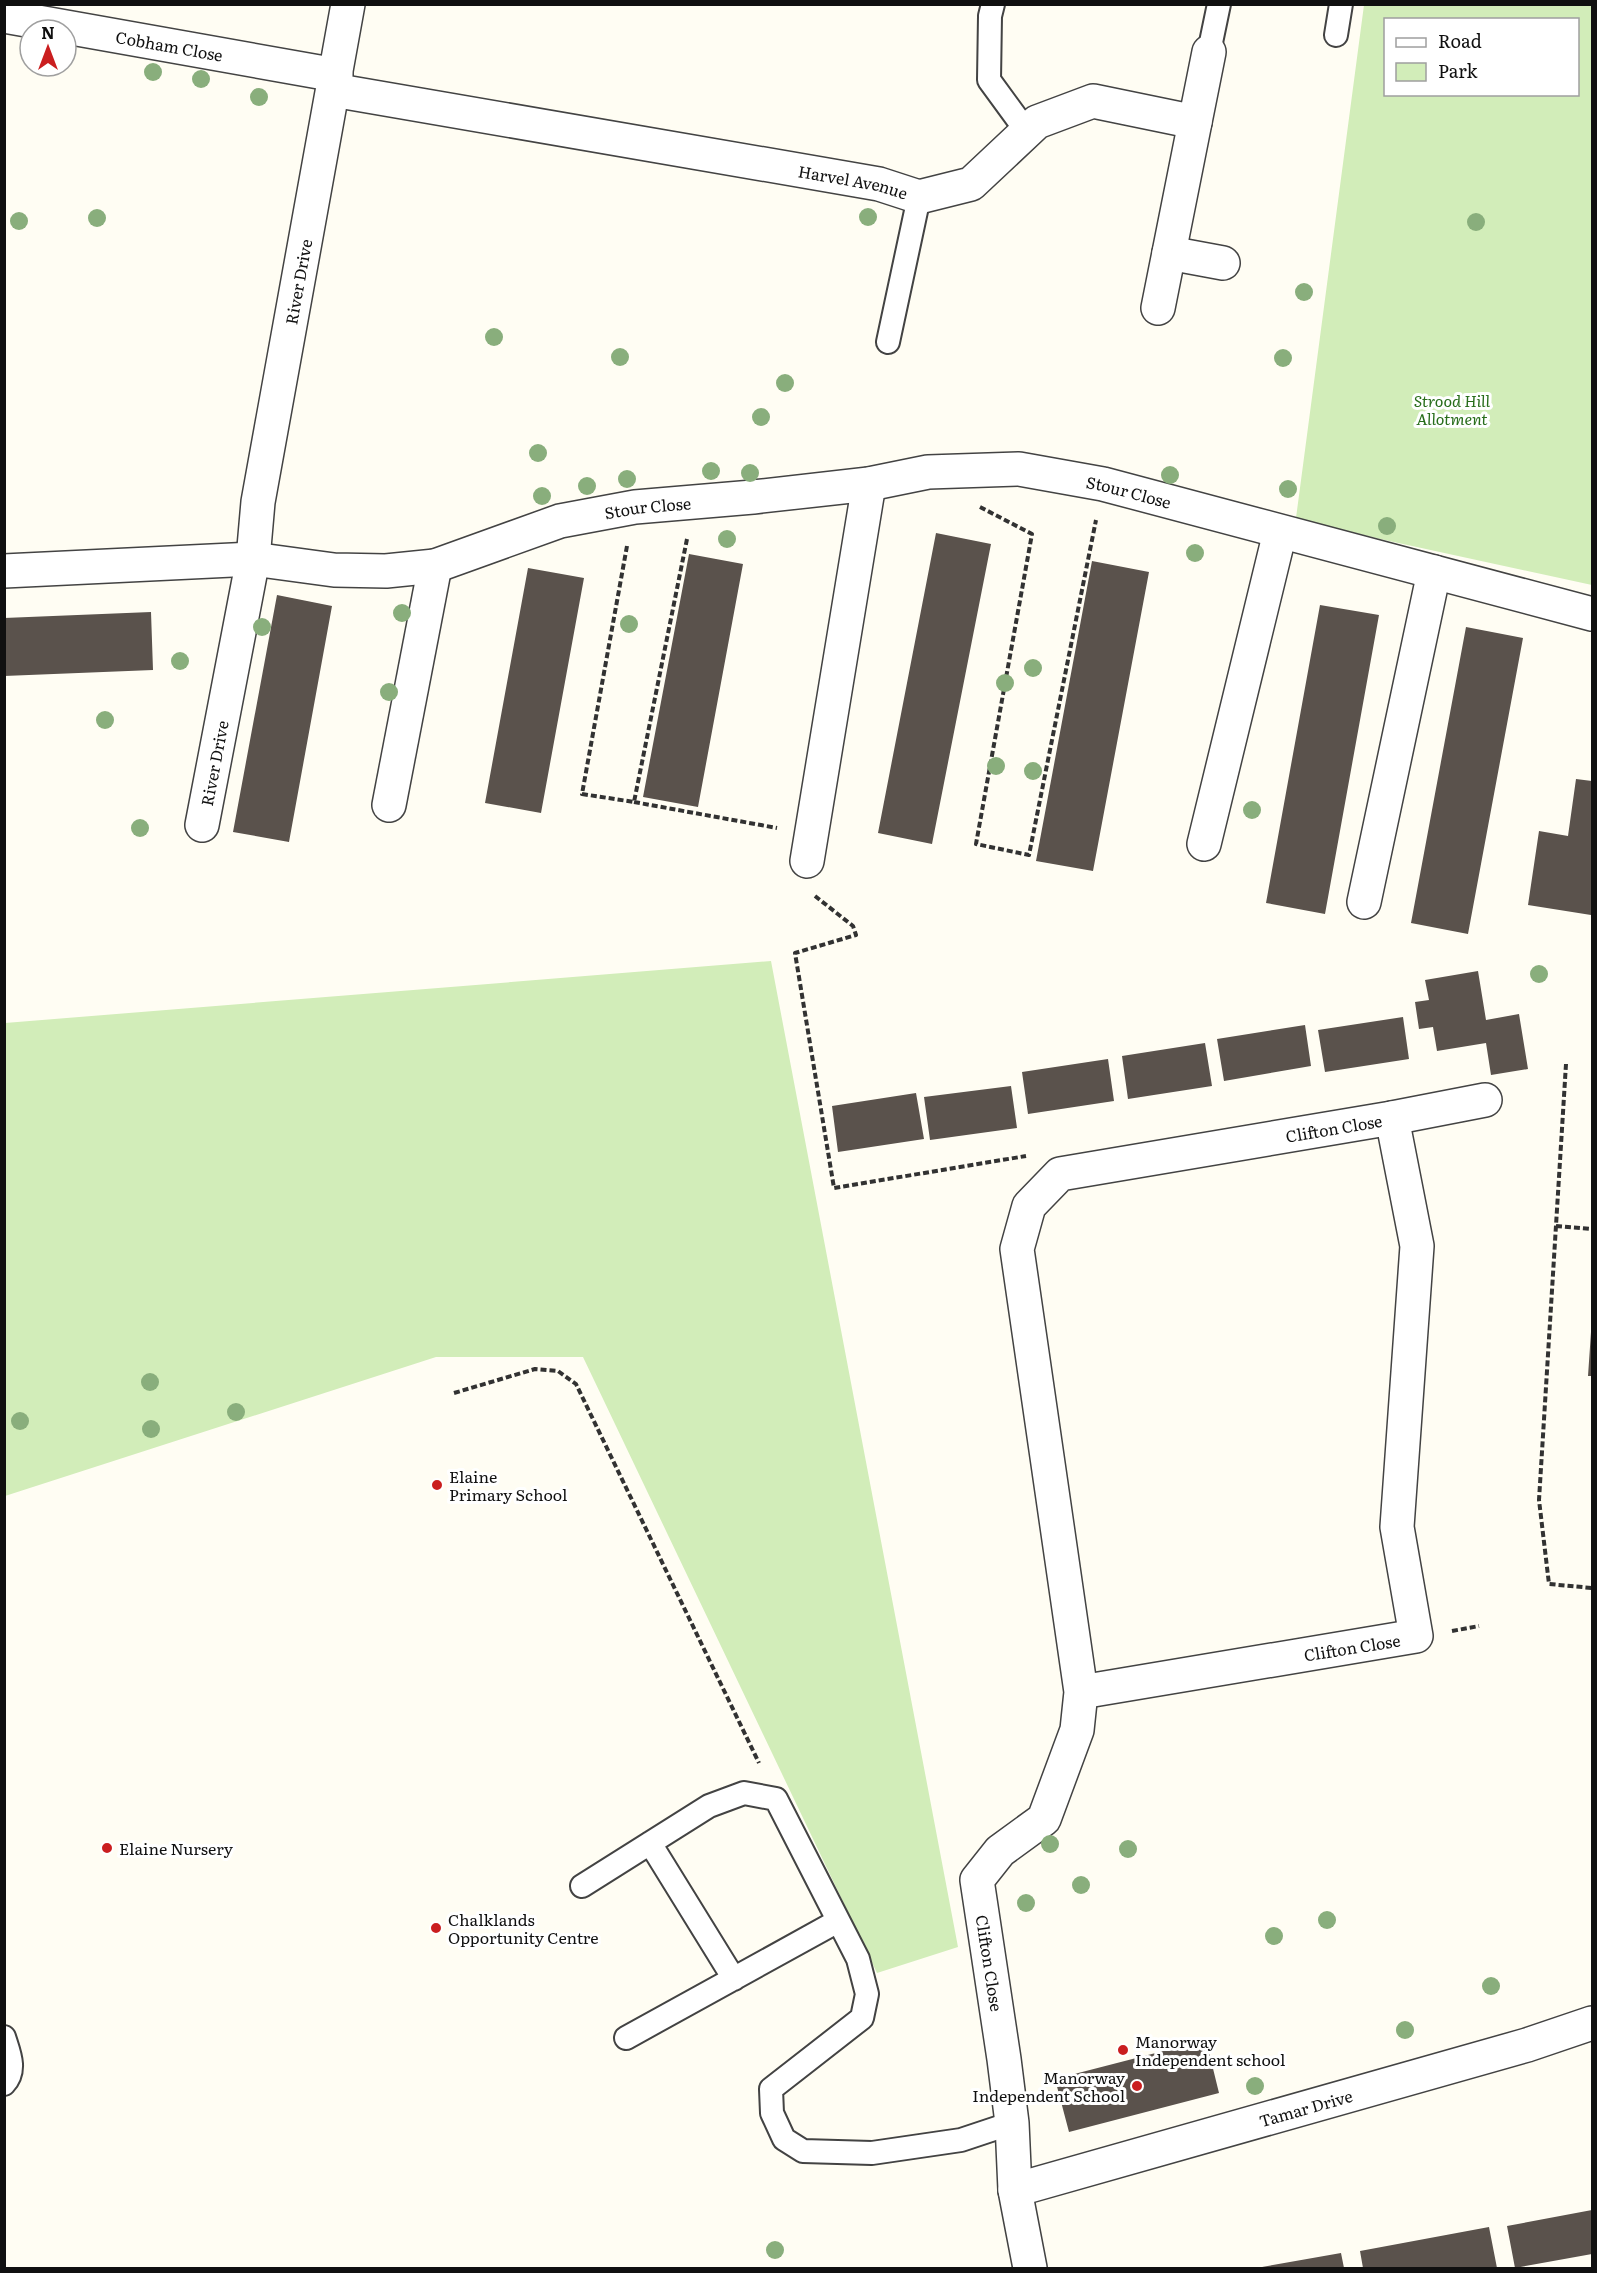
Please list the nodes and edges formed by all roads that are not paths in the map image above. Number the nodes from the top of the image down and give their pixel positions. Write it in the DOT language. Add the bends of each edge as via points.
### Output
graph roads {
  1 [pos="348,4"];
  2 [pos="993,4"];
  3 [pos="1219,4"];
  4 [pos="1341,4"];
  5 [pos="4,16"];
  6 [pos="1336,35"];
  7 [pos="1209,52"];
  8 [pos="334,83"];
  9 [pos="1195,122"];
  10 [pos="1027,132"];
  11 [pos="919,197"];
  12 [pos="1169,253"];
  13 [pos="1223,263"];
  14 [pos="1158,308"];
  15 [pos="888,342"];
  16 [pos="869,484"];
  17 [pos="1280,532"];
  18 [pos="253,559"];
  19 [pos="435,566"];
  20 [pos="4,571"];
  21 [pos="1434,572"];
  22 [pos="1593,614"];
  23 [pos="389,805"];
  24 [pos="202,825"];
  25 [pos="1204,844"];
  26 [pos="810,848"];
  27 [pos="1364,902"];
  28 [pos="1485,1100"];
  29 [pos="1392,1118"];
  30 [pos="1081,1692"];
  31 [pos="650,1843"];
  32 [pos="582,1886"];
  33 [pos="838,1922"];
  34 [pos="734,1978"];
  35 [pos="1593,2023"];
  36 [pos="4,2037"];
  37 [pos="626,2038"];
  38 [pos="4,2084"];
  39 [pos="1012,2123"];
  40 [pos="1016,2190"];
  41 [pos="1030,2268"];
  1 -- 8 [label="street, River Drive"];
  2 -- 10 [label="lane" via="989,80"];
  3 -- 7 [label="lane"];
  4 -- 6 [label="lane"];
  5 -- 8 [label="street, Cobham Close"];
  7 -- 9 [label="street"];
  8 -- 11 [label="street, Harvel Avenue" via="879,184"];
  8 -- 18 [label="street, River Drive" via="258,502"];
  9 -- 10 [label="street, Harvel Avenue" via="1093,101 1037,122"];
  9 -- 12 [label="street"];
  10 -- 11 [label="street, Harvel Avenue" via="971,184"];
  11 -- 15 [label="lane"];
  12 -- 13 [label="street"];
  12 -- 14 [label="street"];
  16 -- 17 [label="street, Stour Close" via="935,471 1019,470 1103,484"];
  16 -- 19 [label="street, Stour Close" via="624,509 560,521"];
  16 -- 26 [label="street"];
  17 -- 21 [label="street, Stour Close"];
  17 -- 25 [label="street"];
  18 -- 19 [label="street, Stour Close" via="334,570 386,571"];
  18 -- 20 [label="street"];
  18 -- 24 [label="street, River Drive"];
  19 -- 23 [label="street"];
  21 -- 22 [label="street, Stour Close"];
  21 -- 27 [label="street"];
  28 -- 29 [label="street"];
  29 -- 30 [label="street, Clifton Close" via="1417,1246 1397,1527 1416,1636"];
  29 -- 30 [label="street, Clifton Close" via="1060,1174 1029,1206 1017,1249"];
  30 -- 39 [label="street, Clifton Close" via="1077,1730 1044,1819 1000,1851 977,1880"];
  31 -- 32 [label="lane"];
  31 -- 33 [label="lane" via="709,1806 744,1793 776,1799"];
  31 -- 34 [label="lane"];
  33 -- 34 [label="lane"];
  33 -- 39 [label="lane" via="858,1959 867,1994 862,2018 771,2089 772,2113 784,2139 803,2151 872,2152 961,2140"];
  34 -- 37 [label="lane"];
  35 -- 40 [label="street, Tamar Drive"];
  36 -- 38 [label="lane" via="12,2067"];
  39 -- 40 [label="street, Clifton Close"];
  40 -- 41 [label="street, Clifton Close"];
}
